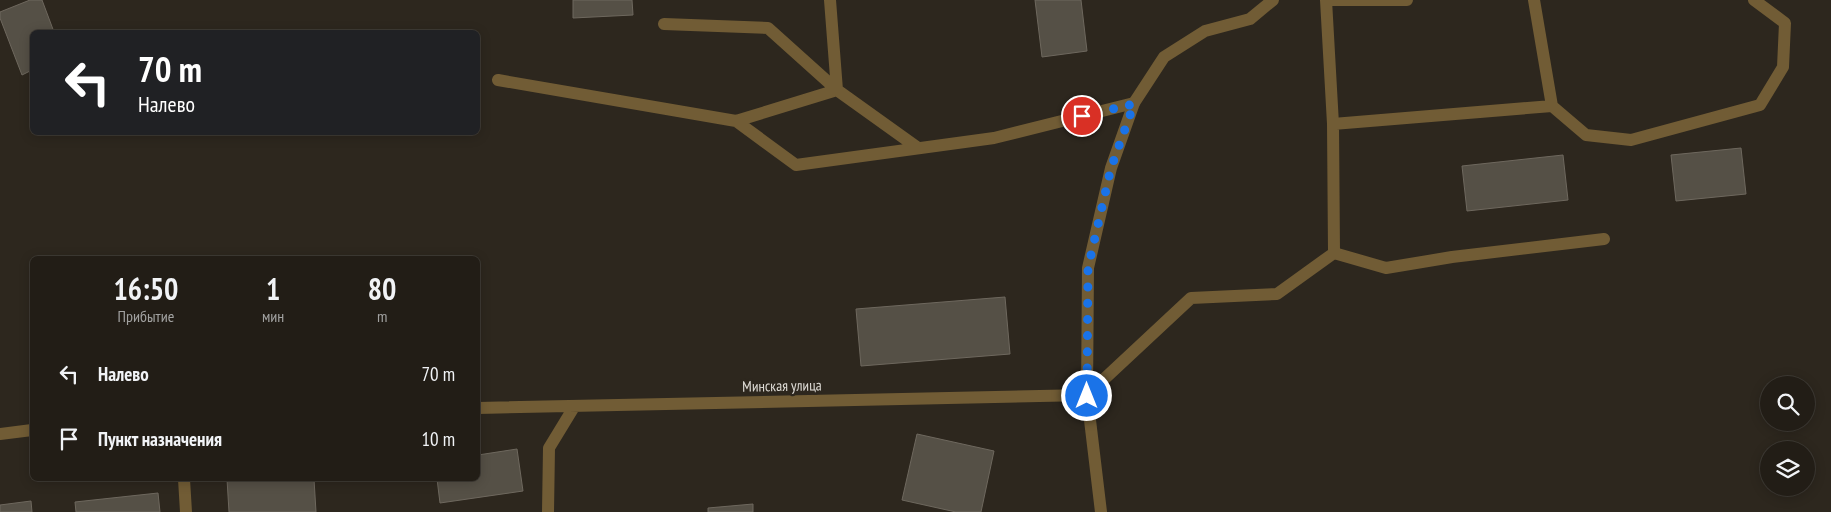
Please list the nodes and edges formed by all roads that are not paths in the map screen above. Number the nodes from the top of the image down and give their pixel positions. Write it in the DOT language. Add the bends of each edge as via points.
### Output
graph roads {
  1 [pos="830,0"];
  2 [pos="1273,0"];
  3 [pos="1326,0"];
  4 [pos="1407,0"];
  5 [pos="1534,0"];
  6 [pos="1754,0"];
  7 [pos="664,24"];
  8 [pos="498,80"];
  9 [pos="837,90"];
  10 [pos="1134,104"];
  11 [pos="1552,106"];
  12 [pos="736,120"];
  13 [pos="1333,124"];
  14 [pos="918,148"];
  15 [pos="1604,239"];
  16 [pos="1334,253"];
  17 [pos="1087,396"];
  18 [pos="574,407"];
  19 [pos="480,408"];
  20 [pos="30,430"];
  21 [pos="0,434"];
  22 [pos="184,481"];
  23 [pos="186,512"];
  24 [pos="548,512"];
  25 [pos="1101,512"];
  1 -- 9 [label="street"];
  2 -- 10 [label="street" via="1250,19 1205,31 1164,57"];
  3 -- 4 [label="street"];
  3 -- 13 [label="street"];
  5 -- 11 [label="street"];
  6 -- 11 [label="street" via="1785,24 1783,67 1760,105 1631,140 1586,135"];
  7 -- 9 [label="street" via="768,28"];
  8 -- 12 [label="street"];
  9 -- 12 [label="street"];
  9 -- 14 [label="street"];
  10 -- 14 [label="street" via="994,138"];
  10 -- 17 [label="street" via="1111,168 1088,268"];
  11 -- 13 [label="street"];
  12 -- 14 [label="street" via="796,166"];
  13 -- 16 [label="street"];
  15 -- 16 [label="street" via="1386,268"];
  16 -- 17 [label="street" via="1277,294 1191,298"];
  17 -- 18 [label="street, Минская улица"];
  17 -- 25 [label="street"];
  18 -- 19 [label="street, Минская улица"];
  18 -- 24 [label="street" via="549,448"];
  20 -- 21 [label="street"];
  22 -- 23 [label="street"];
}
